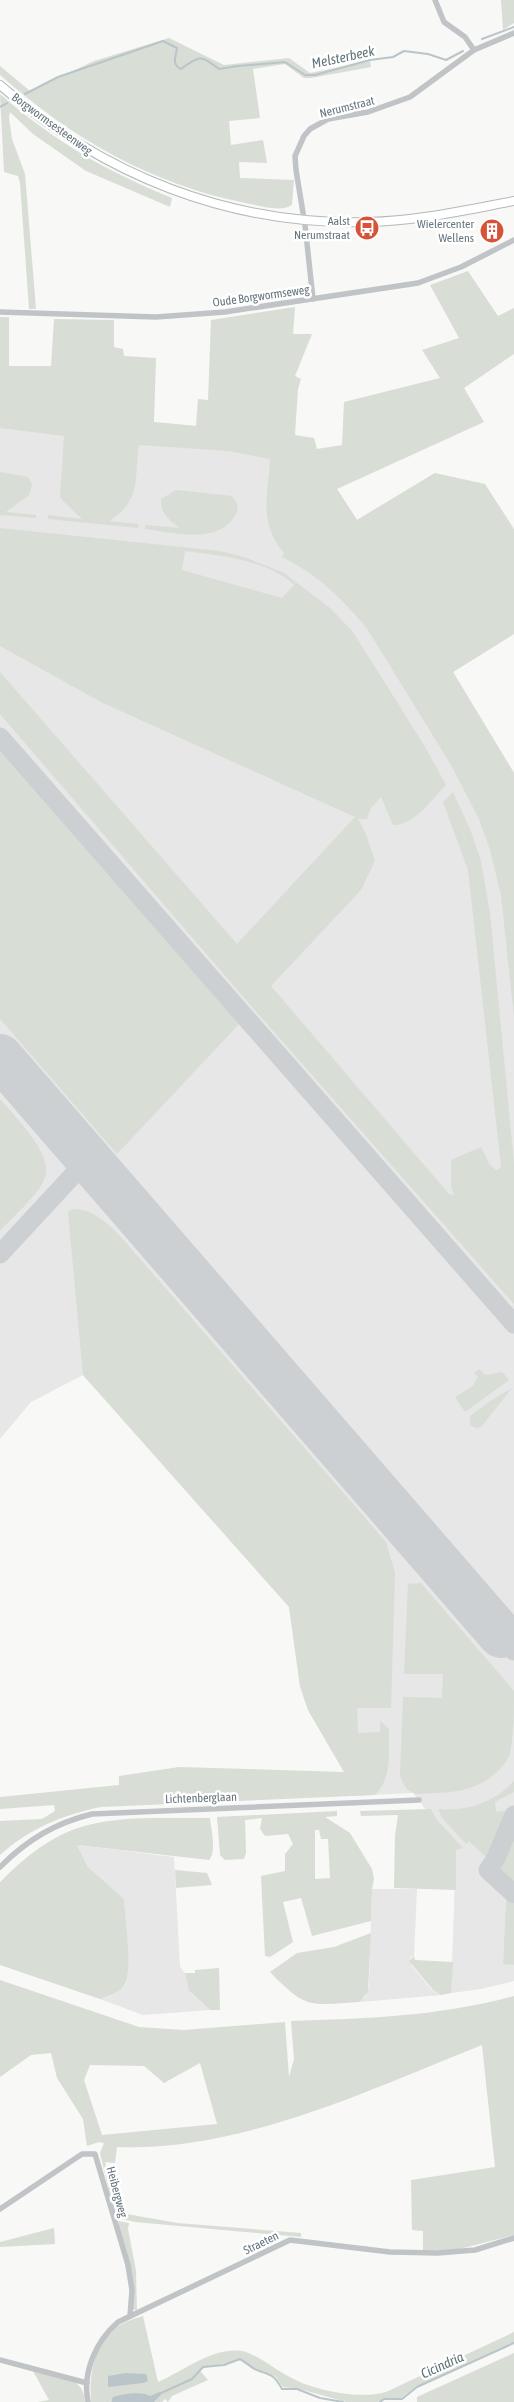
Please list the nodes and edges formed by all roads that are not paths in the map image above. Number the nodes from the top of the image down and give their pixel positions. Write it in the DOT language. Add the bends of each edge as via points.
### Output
graph roads {
  1 [pos="435,0"];
  2 [pos="514,33"];
  3 [pos="474,50"];
  4 [pos="0,84"];
  5 [pos="514,201"];
  6 [pos="304,220"];
  7 [pos="514,240"];
  8 [pos="313,299"];
  9 [pos="0,312"];
  10 [pos="419,1800"];
  11 [pos="0,1867"];
  12 [pos="0,2209"];
  13 [pos="514,2238"];
  14 [pos="130,2316"];
  15 [pos="0,2360"];
  16 [pos="87,2383"];
  17 [pos="88,2402"];
  1 -- 3 [label="street" via="444,22 465,36"];
  2 -- 3 [label="street, Nerumstraat"];
  3 -- 6 [label="street, Nerumstraat" via="410,97 368,112 328,119 310,129 295,156"];
  4 -- 6 [label="main road, Borgwormsesteenweg" via="62,134 142,178 180,194 223,206"];
  5 -- 6 [label="main road, Borgwormsesteenweg" via="395,221 335,223"];
  6 -- 8 [label="street, Nerumstraat"];
  7 -- 8 [label="street, Oude Borgwormseweg" via="435,278"];
  8 -- 9 [label="street, Oude Borgwormseweg" via="184,317"];
  10 -- 11 [label="street, Lichtenberglaan" via="92,1814 72,1819 37,1836"];
  12 -- 14 [label="street, Heibergweg" via="82,2154 95,2154 128,2265 132,2290"];
  13 -- 14 [label="street, Straeten" via="475,2250 438,2253 390,2252 290,2240"];
  14 -- 16 [label="street, Straeten" via="103,2336 94,2353"];
  15 -- 16 [label="street"];
  16 -- 17 [label="street, Straeten"];
}
